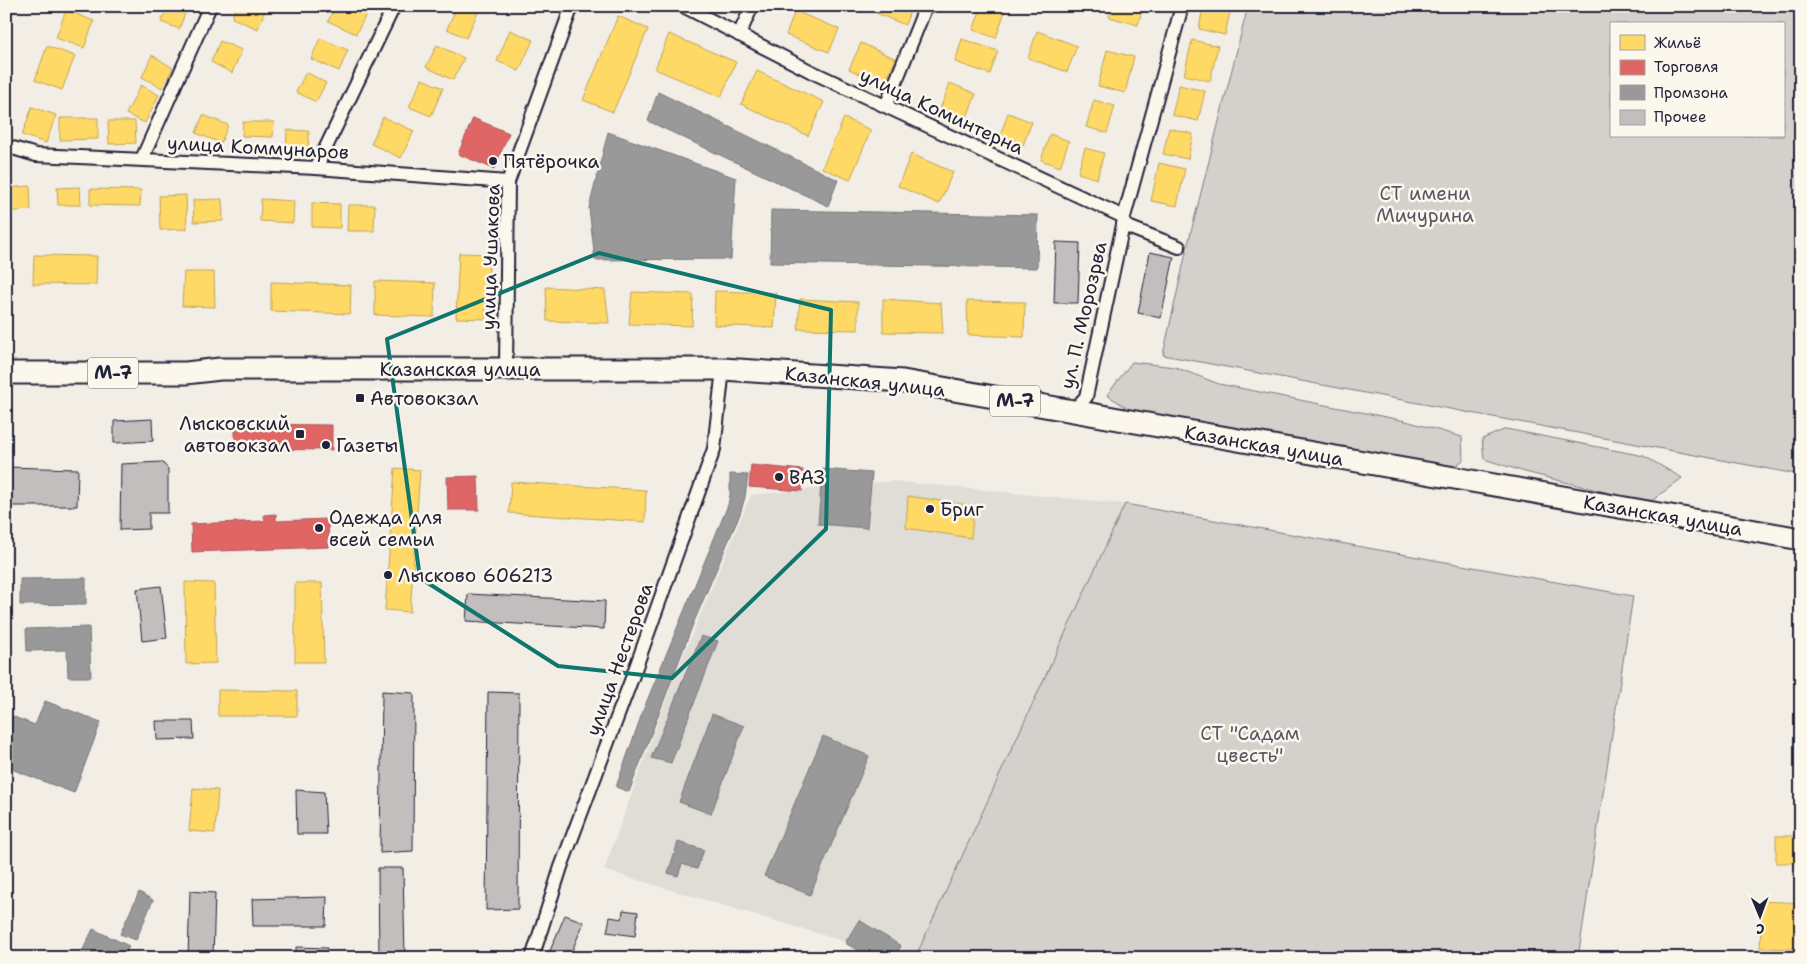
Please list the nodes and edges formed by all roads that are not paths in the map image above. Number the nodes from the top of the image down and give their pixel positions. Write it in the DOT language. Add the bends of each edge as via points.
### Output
graph roads {
  1 [pos="210,6"];
  2 [pos="394,6"];
  3 [pos="572,6"];
  4 [pos="683,6"];
  5 [pos="752,6"];
  6 [pos="926,6"];
  7 [pos="1182,6"];
  8 [pos="739,34"];
  9 [pos="886,106"];
  10 [pos="6,146"];
  11 [pos="142,159"];
  12 [pos="316,168"];
  13 [pos="508,182"];
  14 [pos="1123,221"];
  15 [pos="1179,247"];
  16 [pos="506,369"];
  17 [pos="723,369"];
  18 [pos="6,373"];
  19 [pos="1073,411"];
  20 [pos="1801,539"];
  21 [pos="532,958"];
  1 -- 11 [label="street"];
  2 -- 12 [label="street"];
  3 -- 13 [label="street, улица Ушакова"];
  4 -- 8 [label="street, улица Коминтерна"];
  5 -- 8 [label="street"];
  6 -- 9 [label="street"];
  7 -- 14 [label="street, ул. П. Морозрва"];
  8 -- 9 [label="street, улица Коминтерна"];
  9 -- 14 [label="street, улица Коминтерна"];
  10 -- 11 [label="street, улица Коммунаров" via="36,155"];
  11 -- 12 [label="street, улица Коммунаров"];
  12 -- 13 [label="street, улица Коммунаров"];
  13 -- 16 [label="street, улица Ушакова"];
  14 -- 15 [label="street, улица Коминтерна"];
  14 -- 19 [label="street, ул. П. Морозрва" via="1086,397"];
  16 -- 17 [label="highway, Казанская улица / М-7"];
  16 -- 18 [label="highway, Казанская улица / М-7" via="220,368 186,374"];
  17 -- 19 [label="highway, Казанская улица / М-7" via="903,381"];
  17 -- 21 [label="street, улица Нестерова" via="714,449 561,867"];
  19 -- 20 [label="highway, Казанская улица / М-7"];
}
